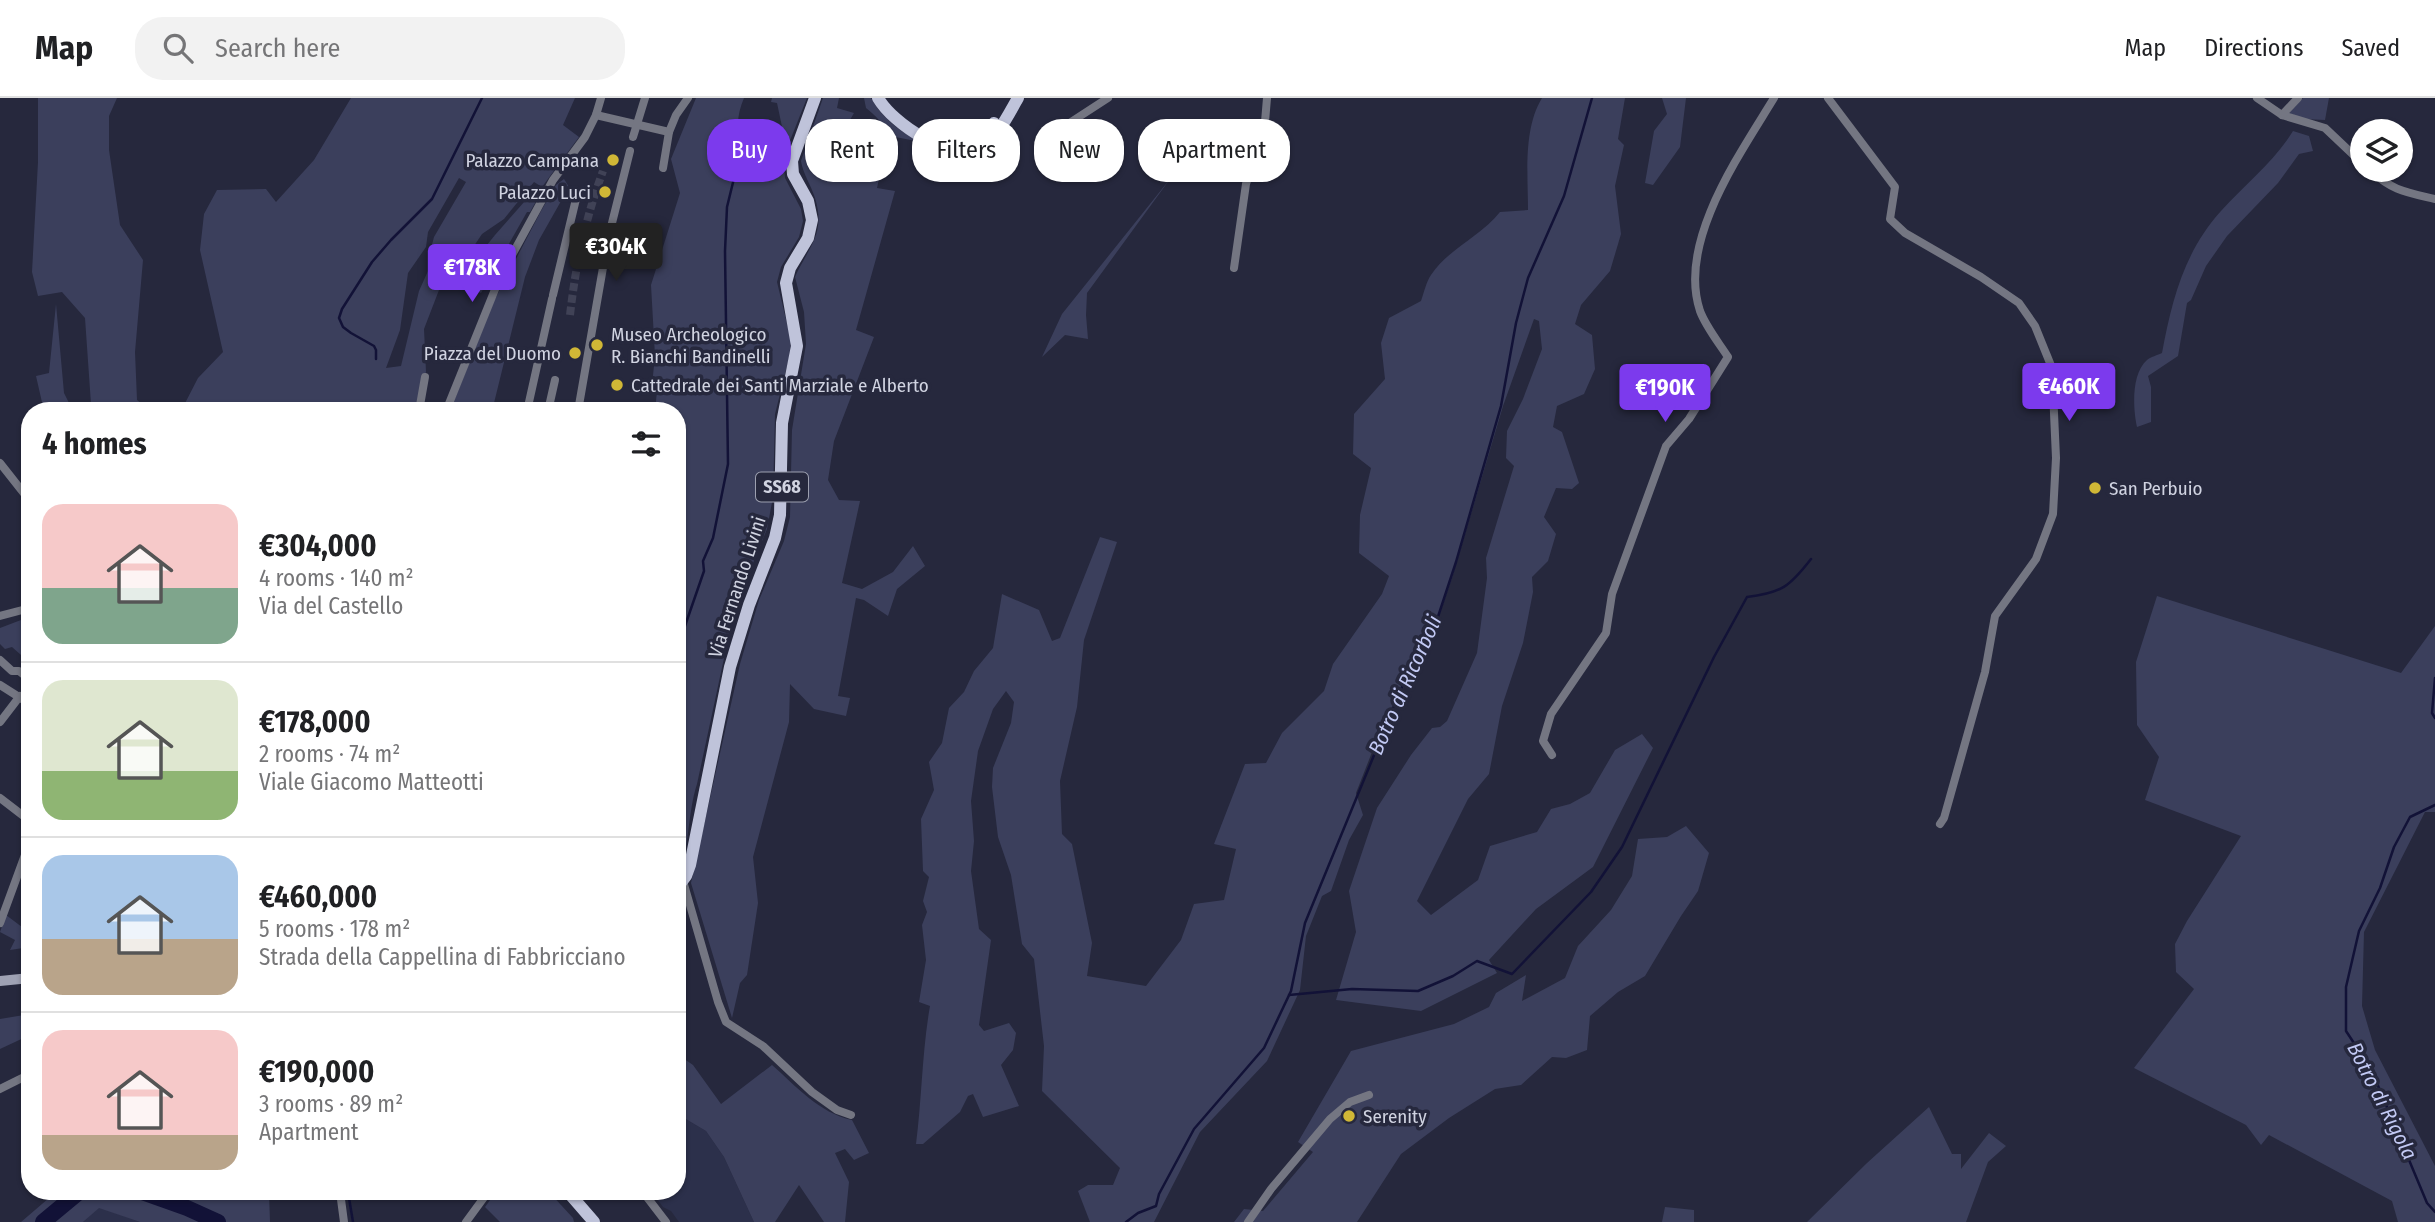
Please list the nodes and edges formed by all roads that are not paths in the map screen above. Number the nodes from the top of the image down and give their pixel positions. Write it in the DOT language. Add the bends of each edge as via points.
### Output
graph roads {
  1 [pos="600,98"];
  2 [pos="645,98"];
  3 [pos="682,98"];
  4 [pos="688,98"];
  5 [pos="815,98"];
  6 [pos="1017,98"];
  7 [pos="1108,98"];
  8 [pos="1267,98"];
  9 [pos="1774,98"];
  10 [pos="1828,98"];
  11 [pos="2257,98"];
  12 [pos="2298,98"];
  13 [pos="882,103"];
  14 [pos="596,115"];
  15 [pos="676,115"];
  16 [pos="2282,115"];
  17 [pos="1076,119"];
  18 [pos="669,132"];
  19 [pos="634,137"];
  20 [pos="630,151"];
  21 [pos="2350,152"];
  22 [pos="663,168"];
  23 [pos="2383,182"];
  24 [pos="576,199"];
  25 [pos="2435,199"];
  26 [pos="1234,268"];
  27 [pos="425,377"];
  28 [pos="555,380"];
  29 [pos="421,402"];
  30 [pos="450,402"];
  31 [pos="529,402"];
  32 [pos="550,402"];
  33 [pos="580,402"];
  34 [pos="0,463"];
  35 [pos="21,490"];
  36 [pos="21,610"];
  37 [pos="0,616"];
  38 [pos="0,660"];
  39 [pos="12,671"];
  40 [pos="21,672"];
  41 [pos="0,685"];
  42 [pos="9,689"];
  43 [pos="20,696"];
  44 [pos="0,722"];
  45 [pos="1552,755"];
  46 [pos="0,798"];
  47 [pos="21,814"];
  48 [pos="1940,824"];
  49 [pos="21,866"];
  50 [pos="686,872"];
  51 [pos="21,879"];
  52 [pos="17,888"];
  53 [pos="686,903"];
  54 [pos="0,923"];
  55 [pos="21,979"];
  56 [pos="0,981"];
  57 [pos="21,1078"];
  58 [pos="0,1089"];
  59 [pos="1369,1095"];
  60 [pos="851,1115"];
  61 [pos="341,1200"];
  62 [pos="482,1200"];
  63 [pos="575,1200"];
  64 [pos="648,1200"];
  65 [pos="344,1222"];
  66 [pos="466,1222"];
  67 [pos="594,1222"];
  68 [pos="666,1222"];
  69 [pos="1248,1222"];
  1 -- 14 [label="street"];
  2 -- 19 [label="street, bridge"];
  3 -- 15 [label="street"];
  4 -- 15 [label="street"];
  5 -- 50 [label="main road, Via Fernando Livini / SS68" via="792,161 812,220 785,285 797,346 782,423 780,515 728,675"];
  6 -- 13 [label="main road" via="992,137 966,150 920,136 898,122"];
  7 -- 17 [label="street"];
  8 -- 26 [label="street" via="1264,127 1245,184"];
  9 -- 45 [label="street" via="1721,185 1697,253 1696,297 1701,314 1728,357 1666,446 1612,594 1605,633 1551,714 1543,741"];
  10 -- 48 [label="street" via="1895,187 1890,219 1905,233 2019,303 2035,326 2052,368 2053,514 2036,559 1996,616 1986,672"];
  11 -- 16 [label="street"];
  12 -- 16 [label="street"];
  14 -- 18 [label="street"];
  14 -- 30 [label="street" via="585,138 553,180 500,277"];
  15 -- 18 [label="street"];
  16 -- 21 [label="street" via="2325,128"];
  18 -- 22 [label="street"];
  20 -- 33 [label="street" via="608,239"];
  23 -- 25 [label="street" via="2399,191"];
  24 -- 31 [label="street"];
  27 -- 29 [label="street"];
  28 -- 32 [label="street"];
  34 -- 35 [label="street"];
  36 -- 37 [label="street"];
  38 -- 39 [label="street"];
  39 -- 40 [label="street"];
  39 -- 42 [label="street"];
  41 -- 42 [label="street"];
  42 -- 43 [label="street"];
  43 -- 44 [label="street"];
  46 -- 47 [label="street"];
  49 -- 54 [label="street"];
  51 -- 52 [label="street"];
  53 -- 60 [label="street" via="726,1021 763,1046 812,1092"];
  55 -- 56 [label="main road"];
  57 -- 58 [label="street"];
  59 -- 69 [label="street" via="1350,1102 1330,1119"];
  61 -- 65 [label="street"];
  62 -- 66 [label="street"];
  63 -- 67 [label="main road"];
  64 -- 68 [label="street"];
}
